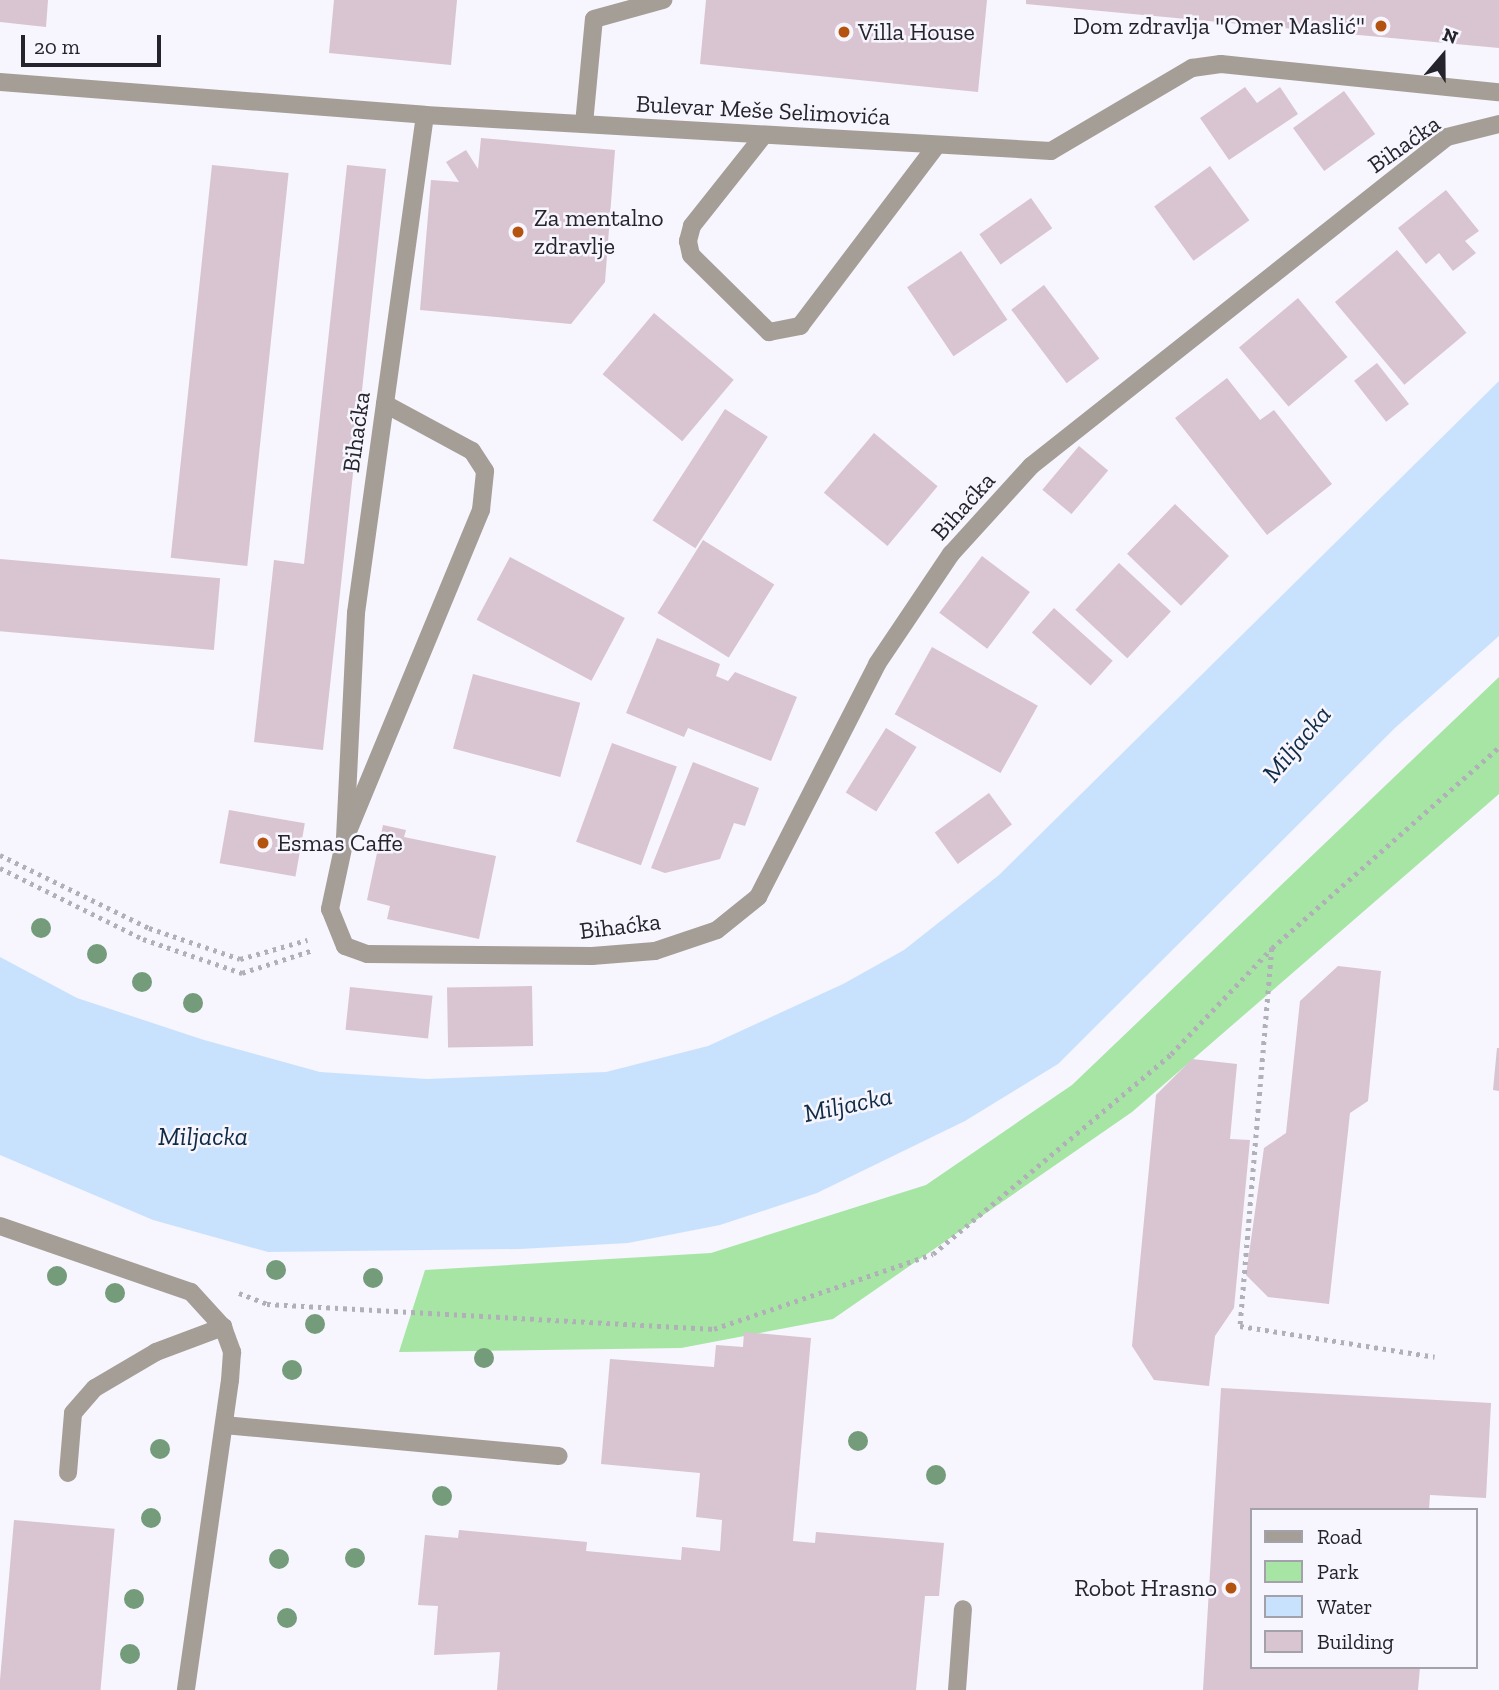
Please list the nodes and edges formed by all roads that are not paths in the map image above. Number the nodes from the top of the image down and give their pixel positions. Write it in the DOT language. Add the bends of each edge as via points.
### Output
graph roads {
  1 [pos="663,0"];
  2 [pos="0,82"];
  3 [pos="1499,92"];
  4 [pos="425,115"];
  5 [pos="584,124"];
  6 [pos="1499,124"];
  7 [pos="764,135"];
  8 [pos="937,145"];
  9 [pos="385,404"];
  10 [pos="345,839"];
  11 [pos="0,1226"];
  12 [pos="223,1327"];
  13 [pos="224,1425"];
  14 [pos="559,1456"];
  15 [pos="68,1473"];
  16 [pos="963,1609"];
  17 [pos="186,1690"];
  18 [pos="957,1690"];
  1 -- 5 [label="street" via="594,19 589,29"];
  2 -- 4 [label="street, Bulevar Meše Selimovića"];
  3 -- 8 [label="street, Bulevar Meše Selimovića" via="1221,64 1192,68 1051,151"];
  4 -- 5 [label="street, Bulevar Meše Selimovića"];
  4 -- 9 [label="street, Bihaćka"];
  5 -- 7 [label="street, Bulevar Meše Selimovića"];
  6 -- 10 [label="street, Bihaćka" via="1447,137 1031,466 943,565 877,664 758,897 717,929 655,951 592,957 368,954 338,936 330,909"];
  7 -- 8 [label="street, Bulevar Meše Selimovića"];
  7 -- 8 [label="street" via="692,226 688,241 691,255 769,332 800,326"];
  9 -- 10 [label="street, Bihaćka" via="356,613"];
  9 -- 10 [label="street" via="472,451 485,471 484,484 481,510"];
  11 -- 12 [label="street" via="191,1292"];
  12 -- 13 [label="street" via="232,1352"];
  12 -- 15 [label="street" via="156,1352 95,1388 73,1413"];
  13 -- 14 [label="street"];
  13 -- 17 [label="street"];
  16 -- 18 [label="street"];
}
